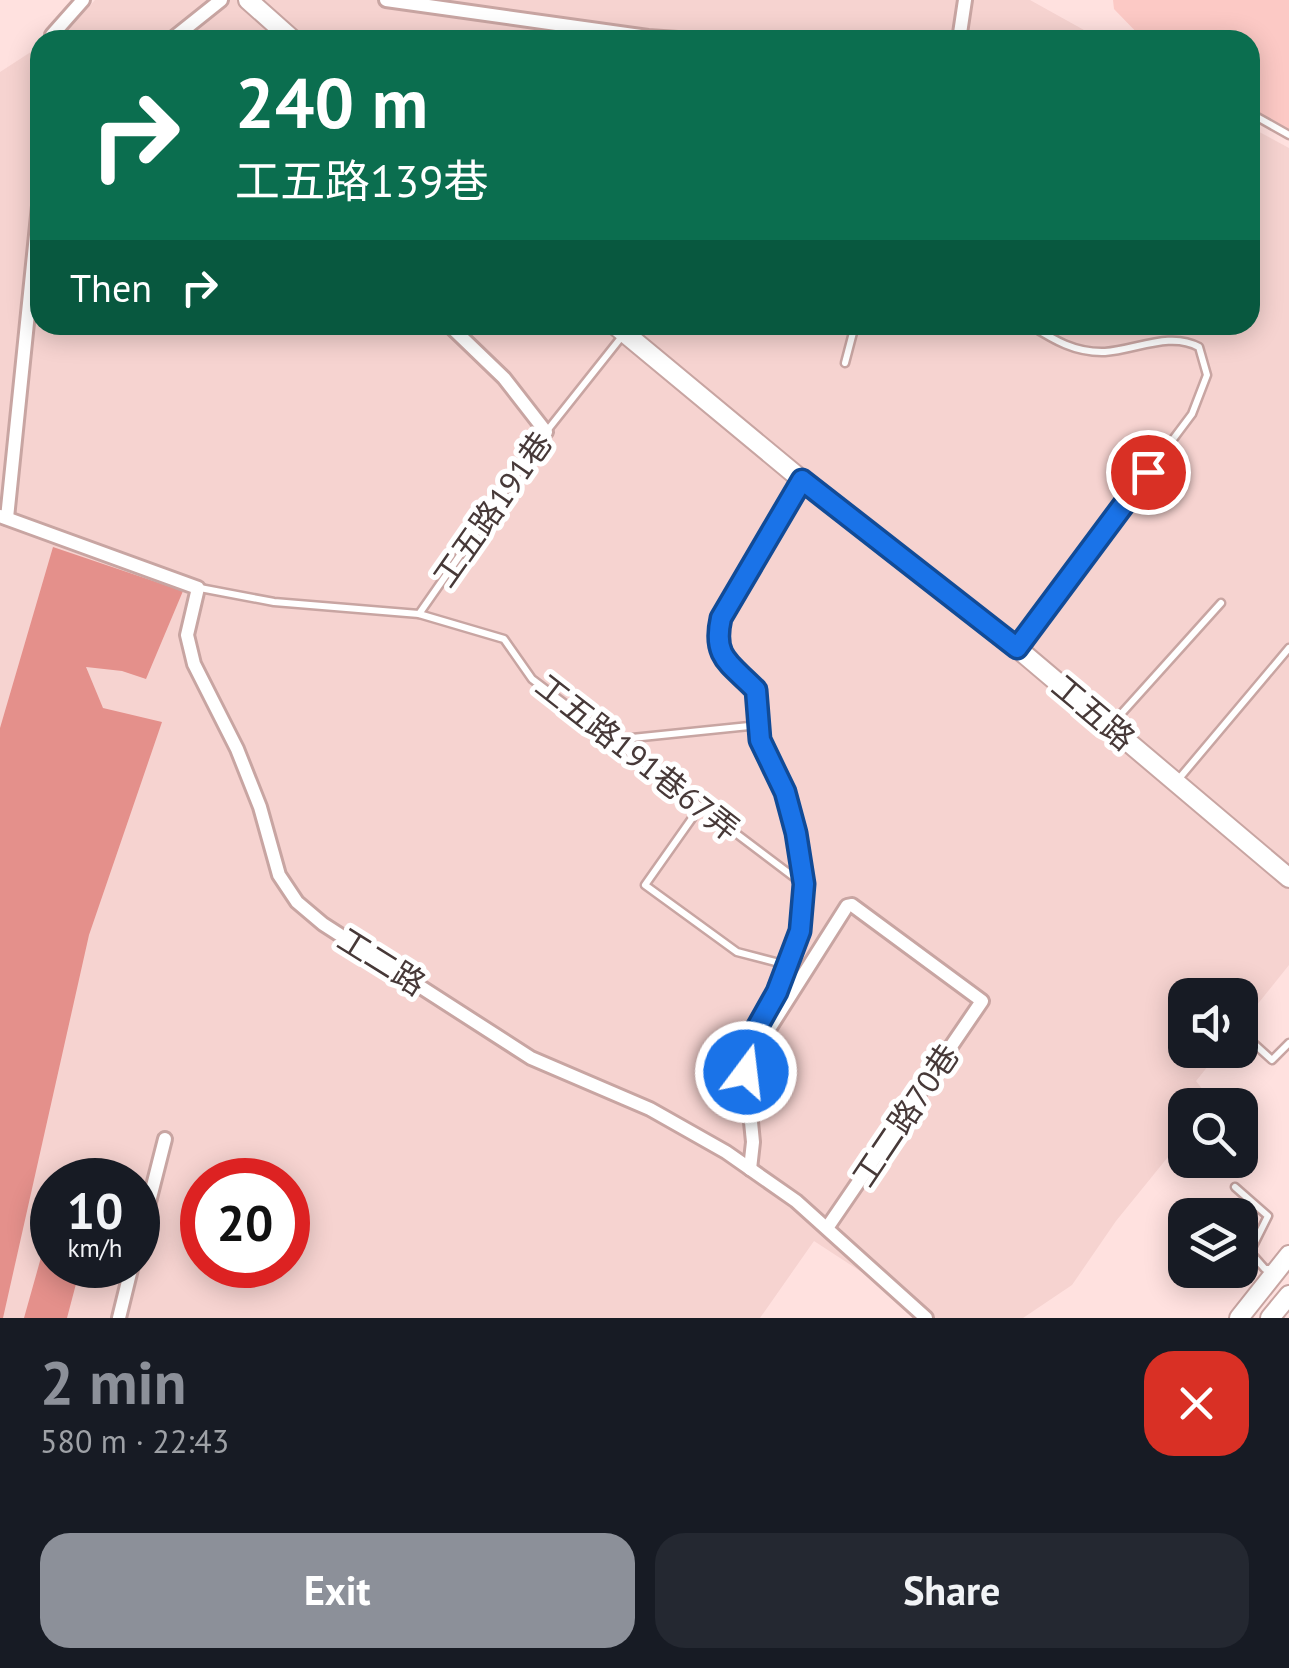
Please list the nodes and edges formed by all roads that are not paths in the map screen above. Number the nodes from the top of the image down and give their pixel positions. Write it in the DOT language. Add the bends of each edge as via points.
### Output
graph roads {
  1 [pos="83,0"];
  2 [pos="221,0"];
  3 [pos="248,0"];
  4 [pos="386,0"];
  5 [pos="965,0"];
  6 [pos="58,30"];
  7 [pos="184,30"];
  8 [pos="282,30"];
  9 [pos="593,30"];
  10 [pos="960,30"];
  11 [pos="1260,119"];
  12 [pos="1289,135"];
  13 [pos="30,285"];
  14 [pos="459,335"];
  15 [pos="619,335"];
  16 [pos="632,335"];
  17 [pos="852,335"];
  18 [pos="1046,335"];
  19 [pos="845,362"];
  20 [pos="546,432"];
  21 [pos="802,480"];
  22 [pos="4,517"];
  23 [pos="198,588"];
  24 [pos="1220,603"];
  25 [pos="419,614"];
  26 [pos="1017,648"];
  27 [pos="1289,648"];
  28 [pos="759,725"];
  29 [pos="1111,725"];
  30 [pos="632,738"];
  31 [pos="1176,782"];
  32 [pos="700,807"];
  33 [pos="1289,878"];
  34 [pos="804,884"];
  35 [pos="787,965"];
  36 [pos="1289,1043"];
  37 [pos="1258,1047"];
  38 [pos="746,1072"];
  39 [pos="165,1139"];
  40 [pos="160,1159"];
  41 [pos="750,1168"];
  42 [pos="1235,1187"];
  43 [pos="827,1228"];
  44 [pos="1285,1264"];
  45 [pos="126,1288"];
  46 [pos="1289,1295"];
  47 [pos="118,1318"];
  48 [pos="926,1318"];
  49 [pos="1238,1318"];
  50 [pos="1270,1318"];
  1 -- 6 [label="street"];
  2 -- 7 [label="street"];
  3 -- 8 [label="street"];
  4 -- 9 [label="street"];
  5 -- 10 [label="street"];
  11 -- 12 [label="lane"];
  13 -- 22 [label="street"];
  14 -- 20 [label="street"];
  15 -- 20 [label="lane, 工五路191巷"];
  16 -- 21 [label="street, 工五路"];
  17 -- 19 [label="lane"];
  18 -- 26 [label="lane" via="1106,352 1190,342 1199,347 1207,375 1192,414"];
  20 -- 25 [label="lane, 工五路191巷"];
  21 -- 26 [label="street, 工五路"];
  21 -- 28 [label="lane" via="717,635 719,652 756,690"];
  22 -- 23 [label="street"];
  23 -- 25 [label="lane, 工五路191巷" via="274,602"];
  23 -- 41 [label="street, 工二路" via="186,635 194,664 237,749 279,875 297,902 531,1058 650,1109"];
  24 -- 29 [label="lane"];
  25 -- 32 [label="lane, 工五路191巷67弄" via="504,639 532,680"];
  26 -- 29 [label="street, 工五路"];
  27 -- 31 [label="lane"];
  28 -- 30 [label="lane"];
  28 -- 34 [label="lane" via="785,792"];
  29 -- 31 [label="street, 工五路"];
  31 -- 33 [label="street, 工五路"];
  32 -- 34 [label="lane, 工五路191巷67弄"];
  32 -- 35 [label="lane" via="645,885 737,952"];
  34 -- 35 [label="lane" via="800,931"];
  35 -- 38 [label="lane" via="750,1040"];
  36 -- 37 [label="lane" via="1272,1060"];
  38 -- 41 [label="street" via="754,1142"];
  38 -- 43 [label="street, 工二路70巷" via="847,906 982,1001"];
  39 -- 40 [label="street"];
  41 -- 43 [label="street, 工二路"];
  42 -- 44 [label="lane" via="1268,1216 1250,1252 1265,1269"];
  43 -- 48 [label="street, 工二路"];
  44 -- 49 [label="street"];
  45 -- 47 [label="street"];
  46 -- 50 [label="street"];
}
